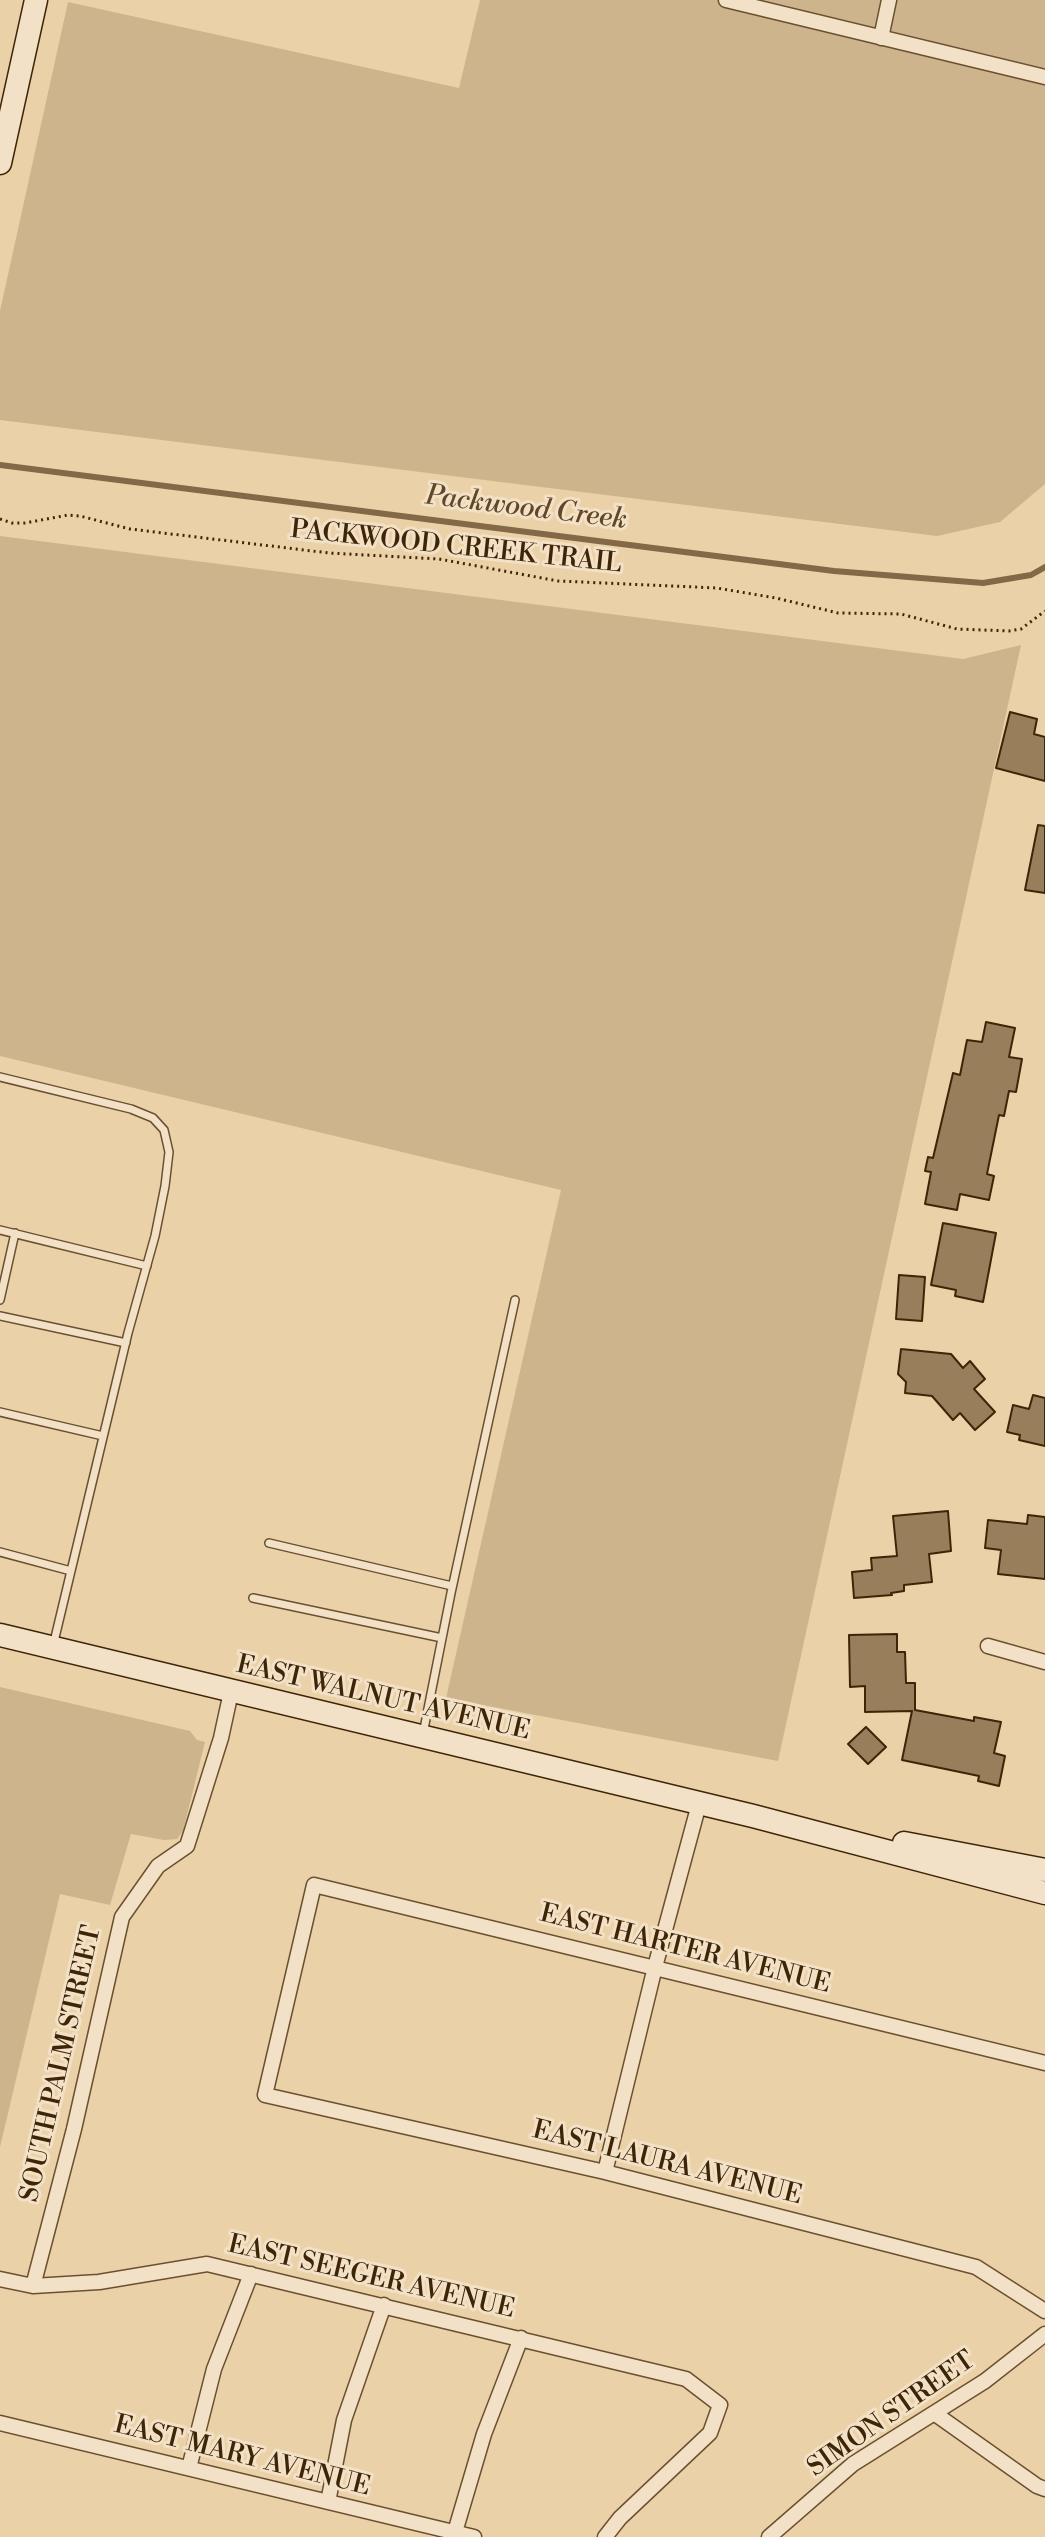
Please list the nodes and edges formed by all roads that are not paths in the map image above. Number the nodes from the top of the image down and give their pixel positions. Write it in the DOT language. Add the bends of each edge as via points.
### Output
graph roads {
  1 [pos="36,0"];
  2 [pos="726,0"];
  3 [pos="889,0"];
  4 [pos="881,38"];
  5 [pos="1045,77"];
  6 [pos="0,163"];
  7 [pos="0,1077"];
  8 [pos="0,1230"];
  9 [pos="15,1233"];
  10 [pos="147,1266"];
  11 [pos="0,1300"];
  12 [pos="515,1300"];
  13 [pos="0,1316"];
  14 [pos="126,1343"];
  15 [pos="0,1412"];
  16 [pos="103,1436"];
  17 [pos="269,1543"];
  18 [pos="0,1552"];
  19 [pos="71,1571"];
  20 [pos="452,1586"];
  21 [pos="253,1598"];
  22 [pos="0,1635"];
  23 [pos="442,1638"];
  24 [pos="988,1646"];
  25 [pos="52,1648"];
  26 [pos="1045,1662"];
  27 [pos="231,1692"];
  28 [pos="422,1736"];
  29 [pos="699,1804"];
  30 [pos="753,1816"];
  31 [pos="1045,1870"];
  32 [pos="1045,1893"];
  33 [pos="655,1967"];
  34 [pos="1045,2063"];
  35 [pos="265,2095"];
  36 [pos="605,2172"];
  37 [pos="251,2274"];
  38 [pos="0,2279"];
  39 [pos="33,2286"];
  40 [pos="384,2305"];
  41 [pos="1045,2311"];
  42 [pos="1045,2334"];
  43 [pos="521,2338"];
  44 [pos="934,2413"];
  45 [pos="0,2423"];
  46 [pos="189,2468"];
  47 [pos="1045,2489"];
  48 [pos="328,2502"];
  49 [pos="455,2532"];
  50 [pos="474,2537"];
  51 [pos="605,2537"];
  52 [pos="769,2537"];
  1 -- 6 [label="main road"];
  2 -- 4 [label="street"];
  3 -- 4 [label="street"];
  4 -- 5 [label="street"];
  7 -- 10 [label="lane" via="131,1109 153,1118 164,1130 169,1152 165,1186"];
  8 -- 9 [label="lane"];
  9 -- 10 [label="lane"];
  9 -- 11 [label="lane"];
  10 -- 14 [label="lane"];
  12 -- 20 [label="lane"];
  13 -- 14 [label="lane"];
  14 -- 16 [label="lane"];
  15 -- 16 [label="lane"];
  16 -- 19 [label="lane"];
  17 -- 20 [label="lane"];
  18 -- 19 [label="lane"];
  19 -- 25 [label="lane"];
  20 -- 23 [label="lane"];
  21 -- 23 [label="lane"];
  22 -- 25 [label="main road, EAST WALNUT AVENUE"];
  23 -- 28 [label="lane"];
  24 -- 26 [label="street"];
  25 -- 27 [label="main road, EAST WALNUT AVENUE"];
  27 -- 28 [label="main road, EAST WALNUT AVENUE"];
  27 -- 39 [label="street, SOUTH PALM STREET" via="187,1846 158,1866 122,1917"];
  28 -- 29 [label="main road, EAST WALNUT AVENUE"];
  29 -- 30 [label="main road, EAST WALNUT AVENUE"];
  29 -- 33 [label="street"];
  30 -- 31 [label="main road, EAST WALNUT AVENUE"];
  30 -- 32 [label="main road, EAST WALNUT AVENUE"];
  33 -- 34 [label="street, EAST HARTER AVENUE"];
  33 -- 35 [label="street, EAST HARTER AVENUE" via="314,1885"];
  33 -- 36 [label="street"];
  35 -- 36 [label="street, EAST LAURA AVENUE"];
  36 -- 41 [label="street, EAST LAURA AVENUE" via="976,2267"];
  37 -- 39 [label="street, EAST SEEGER AVENUE" via="207,2264 99,2282"];
  37 -- 40 [label="street, EAST SEEGER AVENUE"];
  37 -- 46 [label="street" via="214,2369"];
  38 -- 39 [label="street, EAST SEEGER AVENUE"];
  40 -- 43 [label="street, EAST SEEGER AVENUE"];
  40 -- 48 [label="street" via="344,2420"];
  42 -- 44 [label="street, SIMON STREET"];
  43 -- 49 [label="street" via="484,2434"];
  43 -- 51 [label="street, EAST SEEGER AVENUE" via="686,2379 720,2405 710,2433"];
  44 -- 47 [label="street"];
  44 -- 52 [label="street, SIMON STREET" via="853,2464"];
  45 -- 46 [label="street, EAST MARY AVENUE"];
  46 -- 48 [label="street, EAST MARY AVENUE"];
  48 -- 49 [label="street, EAST MARY AVENUE"];
  49 -- 50 [label="street, EAST MARY AVENUE"];
}
